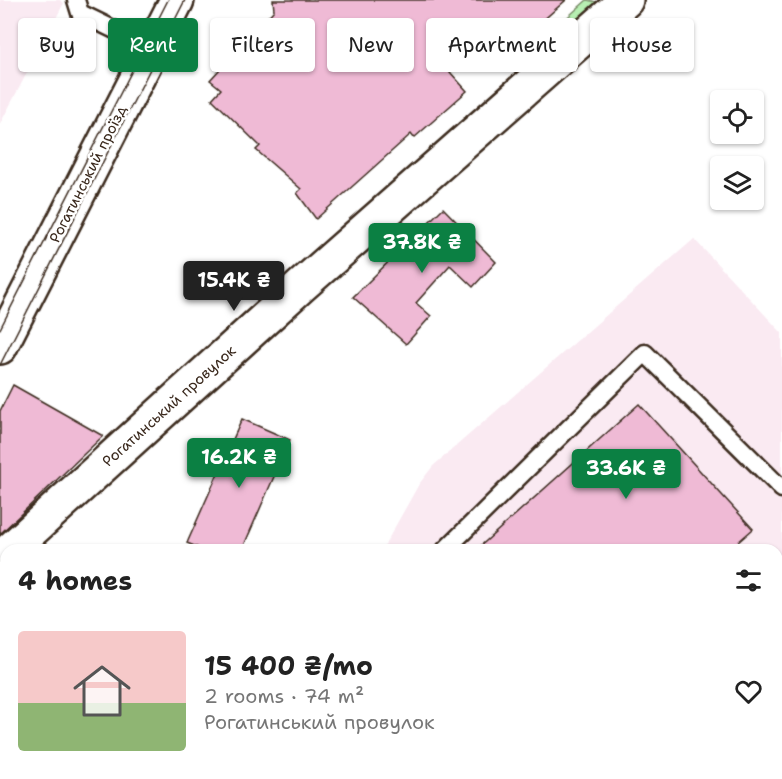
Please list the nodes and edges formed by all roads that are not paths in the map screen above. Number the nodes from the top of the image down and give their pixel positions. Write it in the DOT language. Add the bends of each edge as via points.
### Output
graph roads {
  1 [pos="76,0"];
  2 [pos="177,0"];
  3 [pos="626,0"];
  4 [pos="168,18"];
  5 [pos="108,27"];
  6 [pos="578,41"];
  7 [pos="140,72"];
  8 [pos="542,72"];
  9 [pos="0,347"];
  10 [pos="782,489"];
  11 [pos="17,544"];
  12 [pos="451,544"];
  1 -- 5 [label="lane" via="80,13"];
  2 -- 4 [label="street, Рогатинський проїзд"];
  3 -- 6 [label="street, Рогатинський провулок"];
  7 -- 9 [label="street, Рогатинський проїзд"];
  8 -- 11 [label="street, Рогатинський провулок"];
  10 -- 12 [label="lane" via="645,353"];
}
